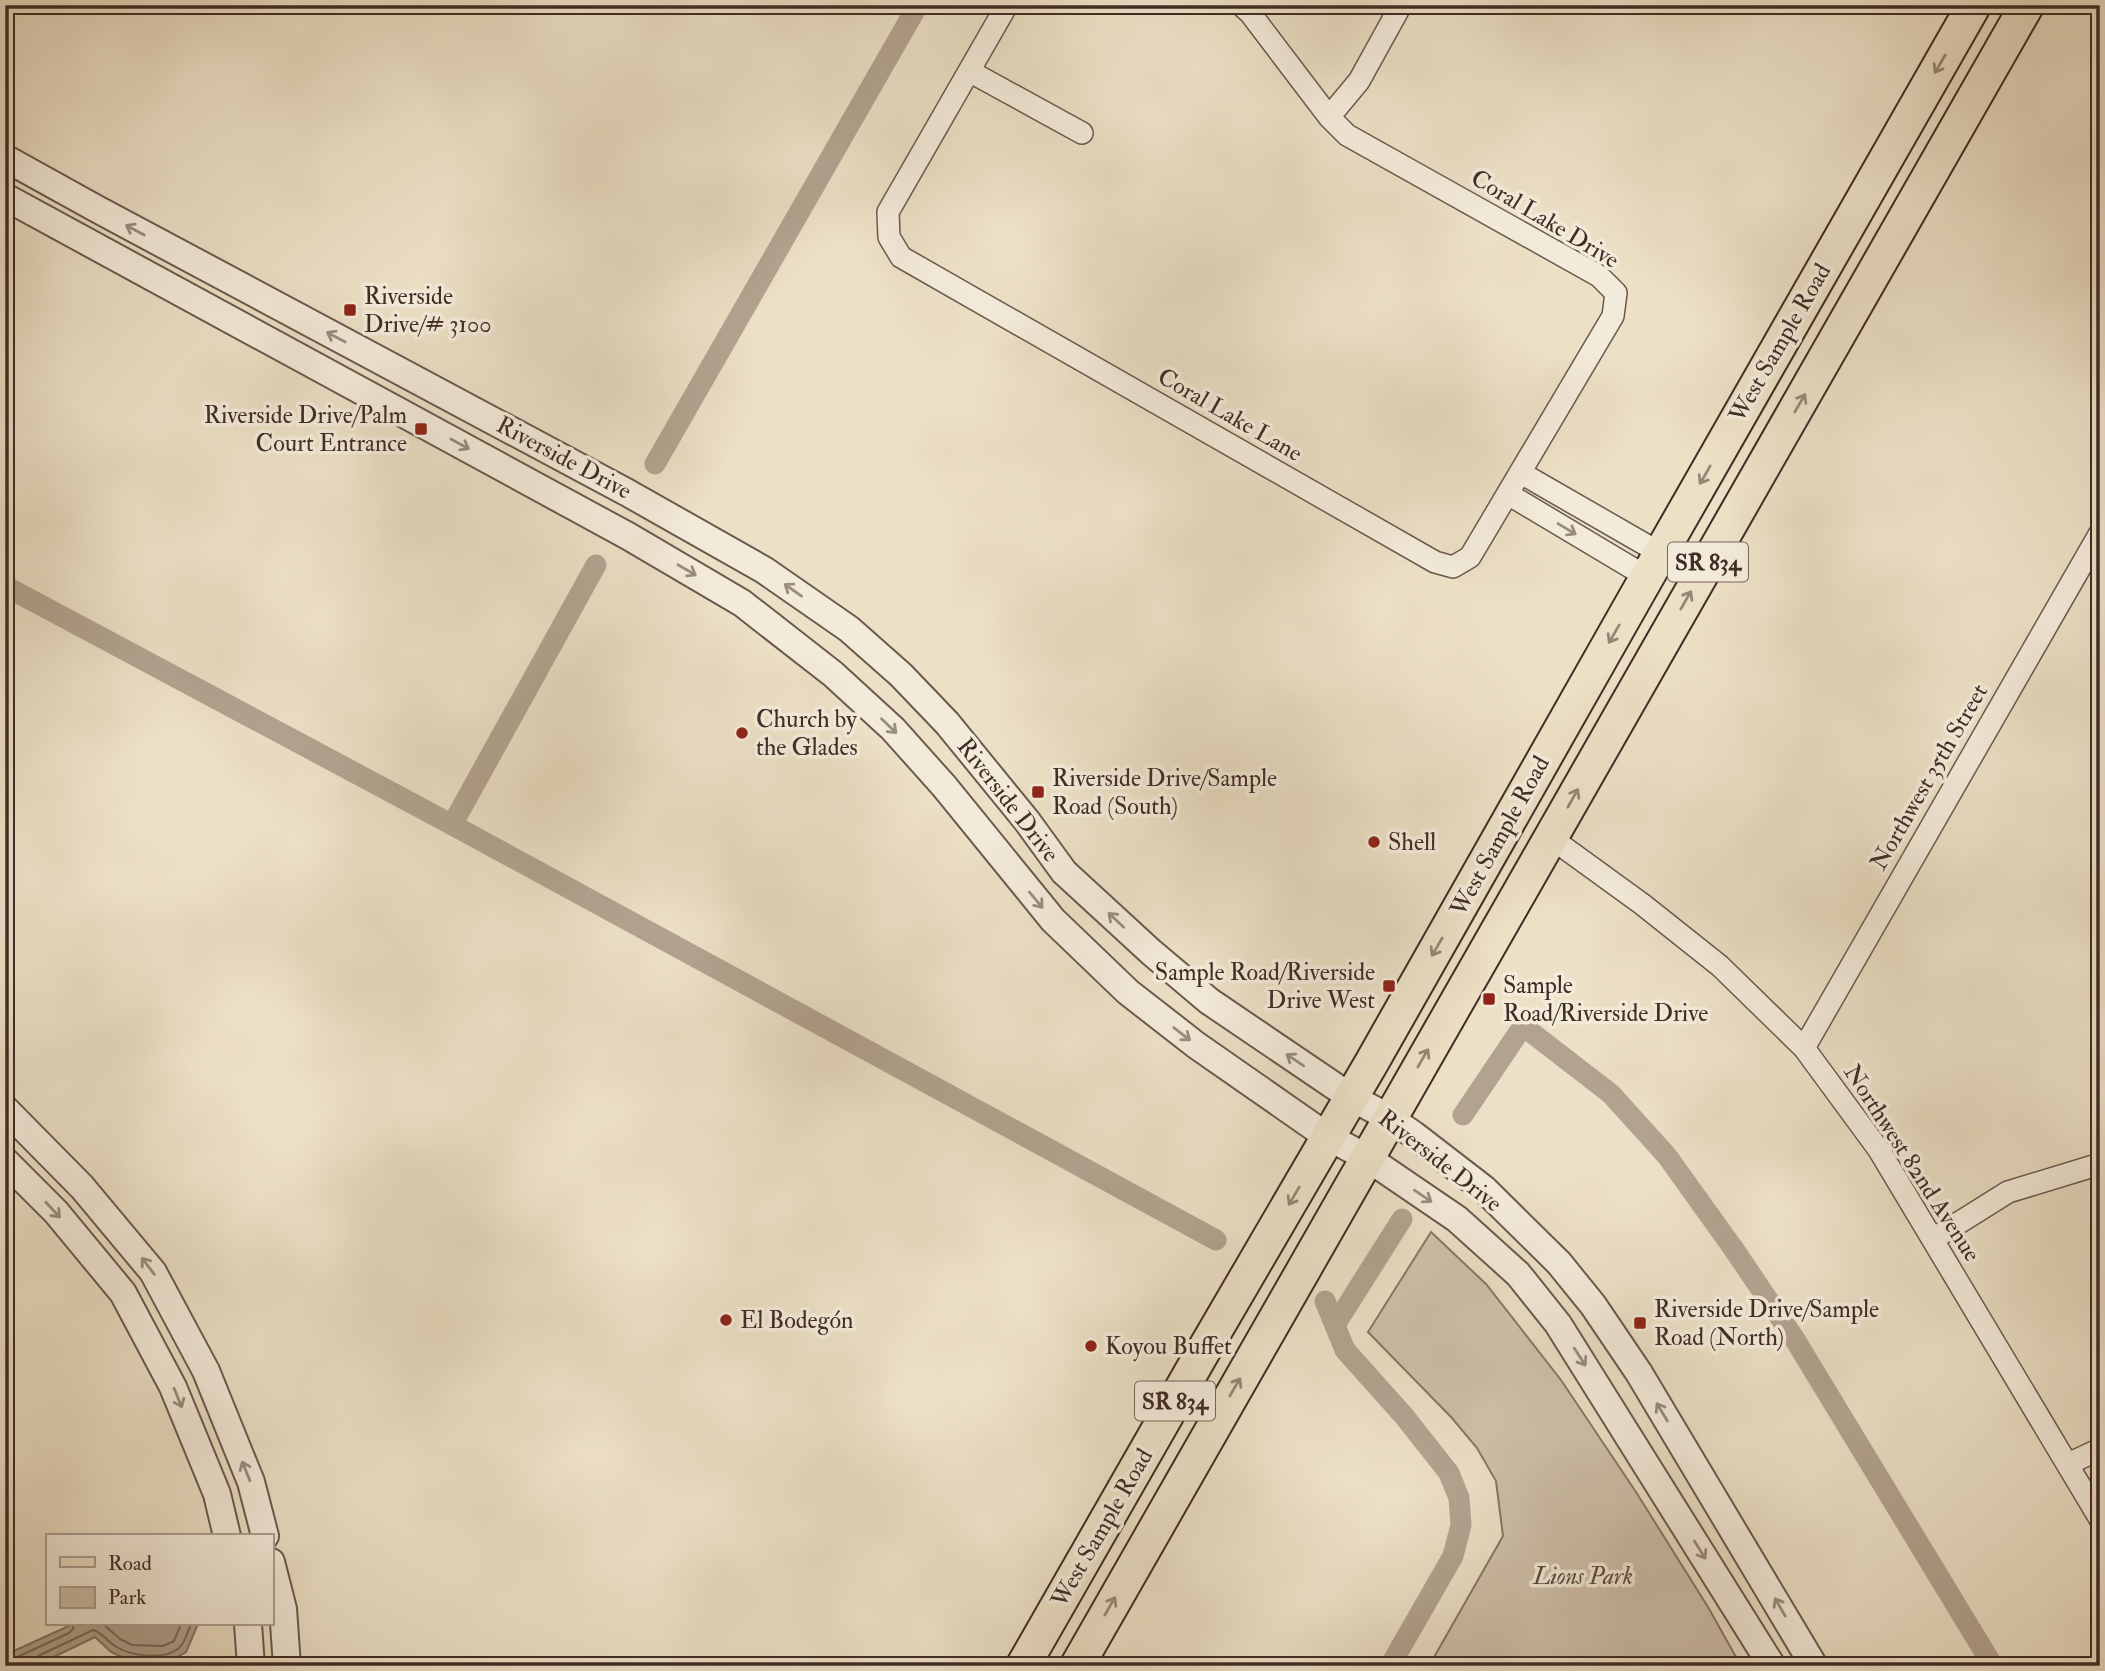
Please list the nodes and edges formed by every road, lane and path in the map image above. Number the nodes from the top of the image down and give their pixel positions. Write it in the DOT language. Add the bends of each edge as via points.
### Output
graph roads {
  1 [pos="1007,5"];
  2 [pos="1241,5"];
  3 [pos="1401,5"];
  4 [pos="1974,5"];
  5 [pos="2027,5"];
  6 [pos="969,71"];
  7 [pos="1329,117"];
  8 [pos="1082,133"];
  9 [pos="5,158"];
  10 [pos="5,197"];
  11 [pos="1521,473"];
  12 [pos="1508,494"];
  13 [pos="2100,533"];
  14 [pos="1653,565"];
  15 [pos="1551,838"];
  16 [pos="1804,1048"];
  17 [pos="1352,1098"];
  18 [pos="5,1109"];
  19 [pos="1388,1117"];
  20 [pos="1328,1137"];
  21 [pos="1366,1157"];
  22 [pos="5,1161"];
  23 [pos="2100,1164"];
  24 [pos="1933,1239"];
  25 [pos="2100,1449"];
  26 [pos="2068,1464"];
  27 [pos="2100,1519"];
  28 [pos="227,1534"];
  29 [pos="264,1534"];
  30 [pos="1079,1568"];
  31 [pos="273,1578"];
  32 [pos="277,1610"];
  33 [pos="248,1626"];
  34 [pos="251,1666"];
  35 [pos="287,1666"];
  36 [pos="1023,1666"];
  37 [pos="1047,1666"];
  38 [pos="1077,1666"];
  39 [pos="1772,1666"];
  40 [pos="1815,1666"];
  1 -- 6 [label="street"];
  2 -- 7 [label="street, Coral Lake Drive"];
  3 -- 7 [label="street" via="1359,81"];
  4 -- 14 [label="main road, West Sample Road / SR 834, one-way"];
  15 -- 5 [label="main road, West Sample Road / SR 834, one-way"];
  6 -- 8 [label="street"];
  6 -- 12 [label="street, Coral Lake Lane" via="888,212 889,237 901,257 1435,562 1453,567 1470,557"];
  7 -- 11 [label="street, Coral Lake Drive" via="1347,135 1599,276 1616,293 1613,316"];
  17 -- 9 [label="street, Riverside Drive, one-way" via="1209,1001 1064,872 947,723 849,629 764,570 628,493"];
  10 -- 20 [label="street, Riverside Drive, one-way" via="628,536 742,603 834,674 893,729 1053,920 1129,992"];
  11 -- 12 [label="street, Coral Lake Lane"];
  11 -- 14 [label="street"];
  12 -- 14 [label="street, one-way"];
  13 -- 16 [label="street, Northwest 35th Street"];
  14 -- 17 [label="main road, West Sample Road / SR 834, one-way"];
  15 -- 16 [label="street, Northwest 82nd Avenue" via="1720,966"];
  19 -- 15 [label="main road, West Sample Road / SR 834, one-way"];
  16 -- 24 [label="street, Northwest 82nd Avenue" via="1879,1150"];
  17 -- 19 [label="street, Riverside Drive"];
  17 -- 20 [label="main road, West Sample Road / SR 834"];
  29 -- 18 [label="street, one-way" via="251,1482 206,1371 153,1272 82,1187"];
  19 -- 21 [label="main road, West Sample Road / SR 834"];
  40 -- 19 [label="street, Riverside Drive, one-way" via="1593,1304 1559,1263 1484,1189"];
  20 -- 21 [label="street, Riverside Drive"];
  20 -- 30 [label="main road, West Sample Road / SR 834, one-way"];
  38 -- 21 [label="main road, West Sample Road / SR 834, one-way"];
  21 -- 39 [label="street, Riverside Drive, one-way" via="1457,1219 1518,1274 1558,1324"];
  22 -- 28 [label="street, one-way" via="123,1293 173,1387 217,1494"];
  23 -- 24 [label="street" via="2008,1192"];
  24 -- 26 [label="street, Northwest 82nd Avenue"];
  25 -- 26 [label="street"];
  26 -- 27 [label="street, Northwest 82nd Avenue"];
  30 -- 36 [label="main road, West Sample Road / SR 834"];
  30 -- 37 [label="main road" via="1080,1606"];
  31 -- 32 [label="street"];
  32 -- 35 [label="street"];
  33 -- 34 [label="street"];
}
